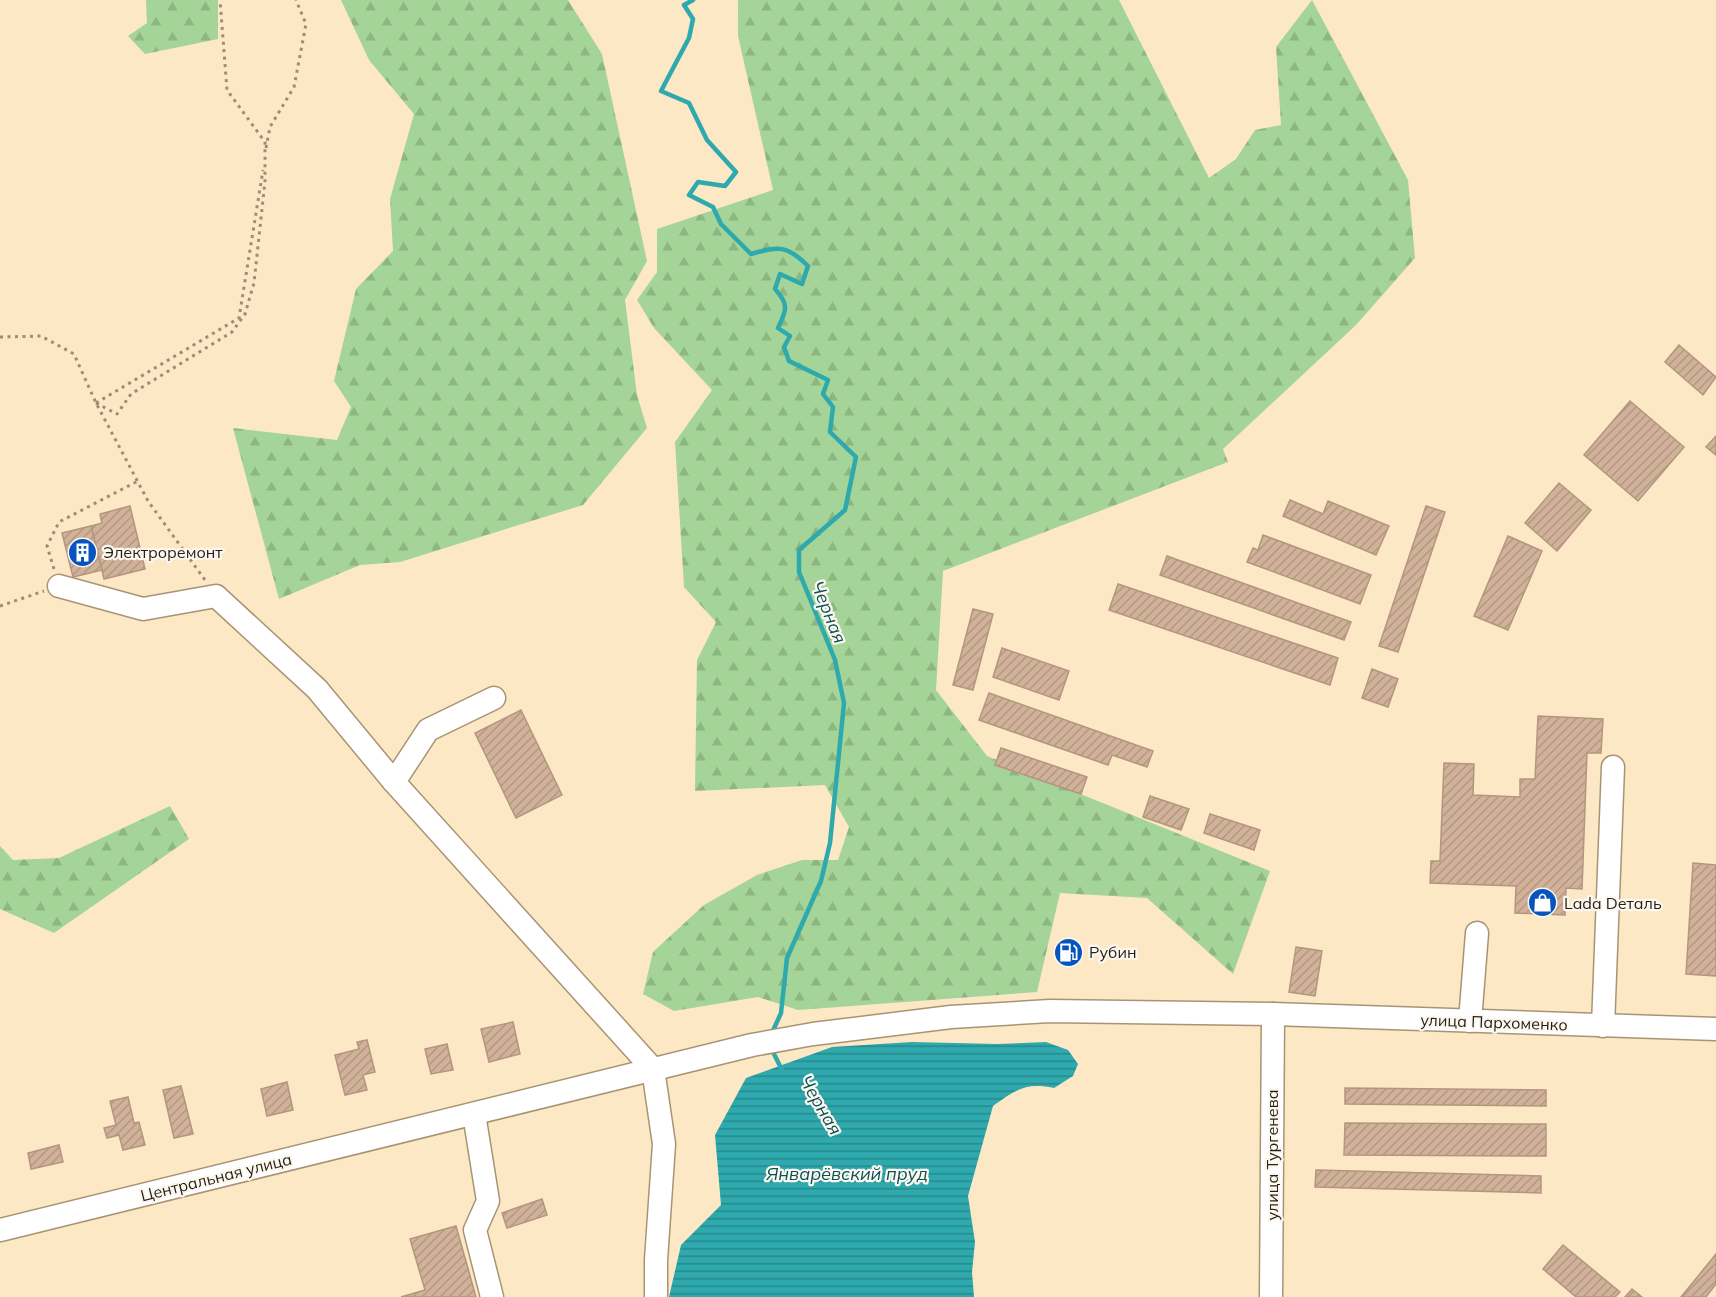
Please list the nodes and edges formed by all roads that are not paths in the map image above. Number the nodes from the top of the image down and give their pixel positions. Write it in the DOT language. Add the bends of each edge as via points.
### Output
graph roads {
  1 [pos="59,586"];
  2 [pos="494,698"];
  3 [pos="1613,766"];
  4 [pos="394,782"];
  5 [pos="1477,933"];
  6 [pos="1273,1014"];
  7 [pos="1470,1021"];
  8 [pos="1603,1026"];
  9 [pos="1716,1029"];
  10 [pos="813,1034"];
  11 [pos="653,1070"];
  12 [pos="474,1114"];
  13 [pos="0,1230"];
  14 [pos="656,1296"];
  15 [pos="492,1297"];
  16 [pos="1271,1297"];
  1 -- 4 [label="street" via="143,609 216,597 316,689"];
  2 -- 4 [label="street" via="428,730"];
  3 -- 8 [label="street"];
  4 -- 11 [label="street"];
  5 -- 7 [label="street"];
  6 -- 7 [label="street, улица Пархоменко"];
  6 -- 10 [label="street, улица Пархоменко" via="1050,1011 951,1017"];
  6 -- 16 [label="street, улица Тургенева"];
  7 -- 8 [label="street, улица Пархоменко"];
  8 -- 9 [label="street, улица Пархоменко"];
  10 -- 11 [label="street, Центральная улица"];
  11 -- 12 [label="street, Центральная улица"];
  11 -- 14 [label="street" via="664,1144"];
  12 -- 13 [label="street, Центральная улица"];
  12 -- 15 [label="street" via="488,1201 474,1230"];
}
